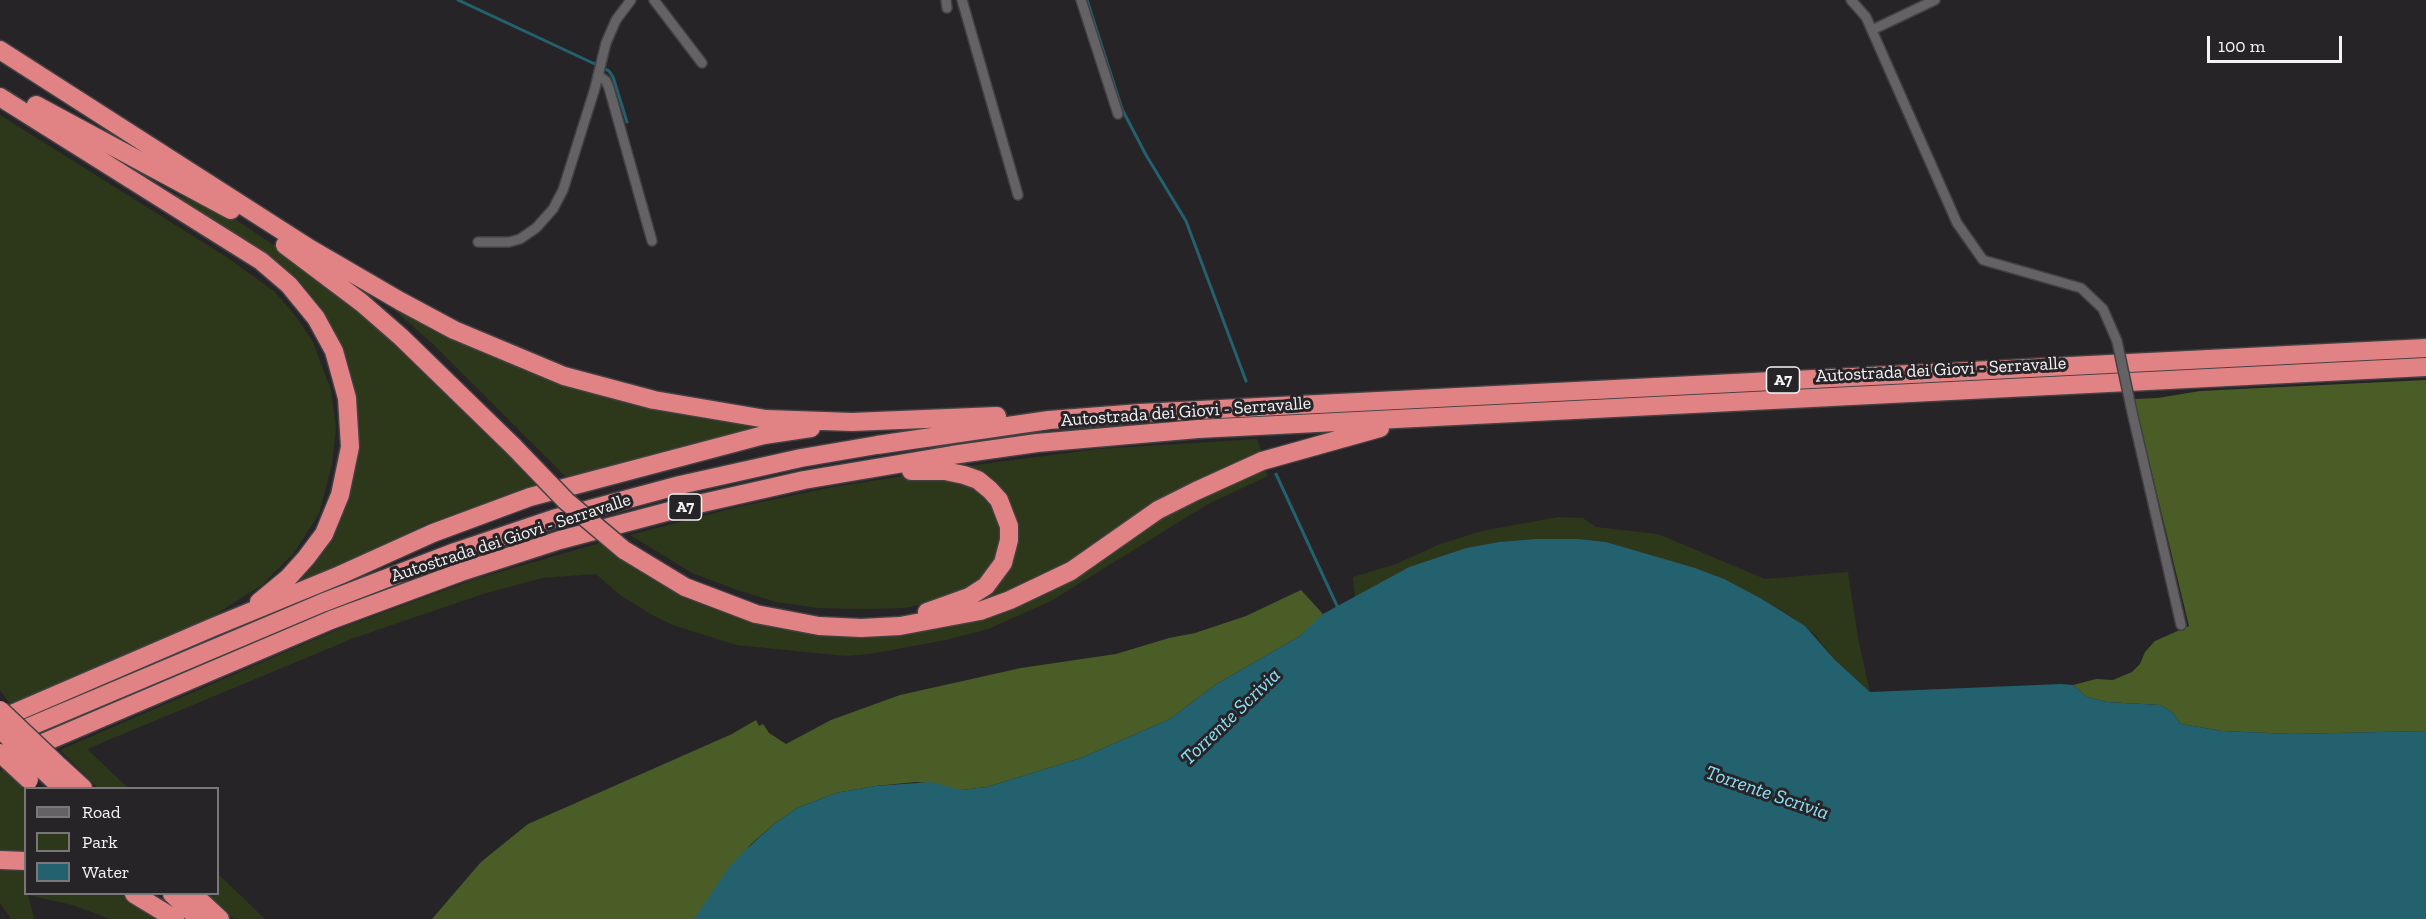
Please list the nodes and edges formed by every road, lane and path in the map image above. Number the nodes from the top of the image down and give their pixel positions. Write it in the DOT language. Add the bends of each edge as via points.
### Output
graph roads {
  1 [pos="631,0"];
  2 [pos="654,0"];
  3 [pos="962,0"];
  4 [pos="1081,0"];
  5 [pos="1851,0"];
  6 [pos="1935,0"];
  7 [pos="1872,30"];
  8 [pos="0,50"];
  9 [pos="702,63"];
  10 [pos="0,64"];
  11 [pos="598,75"];
  12 [pos="0,86"];
  13 [pos="0,97"];
  14 [pos="1118,114"];
  15 [pos="1018,195"];
  16 [pos="232,210"];
  17 [pos="652,241"];
  18 [pos="478,242"];
  19 [pos="309,248"];
  20 [pos="2426,348"];
  21 [pos="2426,367"];
  22 [pos="1140,413"];
  23 [pos="1409,419"];
  24 [pos="852,422"];
  25 [pos="519,445"];
  26 [pos="804,480"];
  27 [pos="627,546"];
  28 [pos="2181,625"];
  29 [pos="211,628"];
  30 [pos="0,710"];
  31 [pos="0,719"];
  32 [pos="0,729"];
  33 [pos="0,739"];
  34 [pos="0,753"];
  35 [pos="0,761"];
  36 [pos="43,777"];
  37 [pos="59,787"];
  38 [pos="76,787"];
  39 [pos="0,860"];
  40 [pos="24,861"];
  41 [pos="136,895"];
  42 [pos="149,895"];
  43 [pos="173,895"];
  44 [pos="194,895"];
  45 [pos="174,918"];
  46 [pos="199,919"];
  47 [pos="220,919"];
  1 -- 11 [label="street" via="612,28"];
  2 -- 9 [label="street"];
  3 -- 15 [label="street"];
  4 -- 14 [label="street"];
  5 -- 7 [label="street" via="1866,16"];
  6 -- 7 [label="street"];
  7 -- 28 [label="street, bridge" via="1957,223 1983,260 2081,288 2103,309 2117,341"];
  8 -- 19 [label="highway"];
  10 -- 16 [label="highway"];
  11 -- 17 [label="street" via="609,88"];
  11 -- 18 [label="street" via="563,190 551,212 520,238"];
  12 -- 16 [label="highway"];
  13 -- 29 [label="highway" via="261,261 289,285 334,351 347,398 350,447 340,495 324,534 269,595"];
  16 -- 25 [label="highway" via="370,309"];
  19 -- 24 [label="highway" via="454,330 564,376 654,400 766,418"];
  19 -- 25 [label="highway" via="427,346"];
  20 -- 22 [label="highway, Autostrada dei Giovi - Serravalle / A7"];
  21 -- 23 [label="highway, Autostrada dei Giovi - Serravalle / A7"];
  22 -- 24 [label="highway" via="1064,411"];
  22 -- 33 [label="highway, Autostrada dei Giovi - Serravalle / A7" via="1048,420 801,458 553,519 322,603"];
  23 -- 26 [label="highway, Autostrada dei Giovi - Serravalle / A7" via="1198,429 1060,441 952,454"];
  23 -- 27 [label="highway" via="1236,472 1158,510 1071,571 1010,600 900,626 819,626 756,614 685,587"];
  24 -- 29 [label="highway" via="765,435 530,496"];
  25 -- 27 [label="highway"];
  26 -- 27 [label="highway" via="924,470 978,480 999,500 1006,514 1009,540 1003,563 986,586 969,597 920,614 823,616 789,611 720,591"];
  26 -- 35 [label="highway, Autostrada dei Giovi - Serravalle / A7" via="560,540 461,572 331,620"];
  29 -- 31 [label="highway"];
  30 -- 36 [label="highway, bridge"];
  32 -- 36 [label="highway, bridge"];
  34 -- 36 [label="highway, bridge"];
  36 -- 37 [label="highway"];
  36 -- 38 [label="highway"];
  39 -- 40 [label="highway"];
  41 -- 45 [label="highway"];
  42 -- 45 [label="highway"];
  43 -- 46 [label="highway"];
  44 -- 47 [label="highway"];
}
